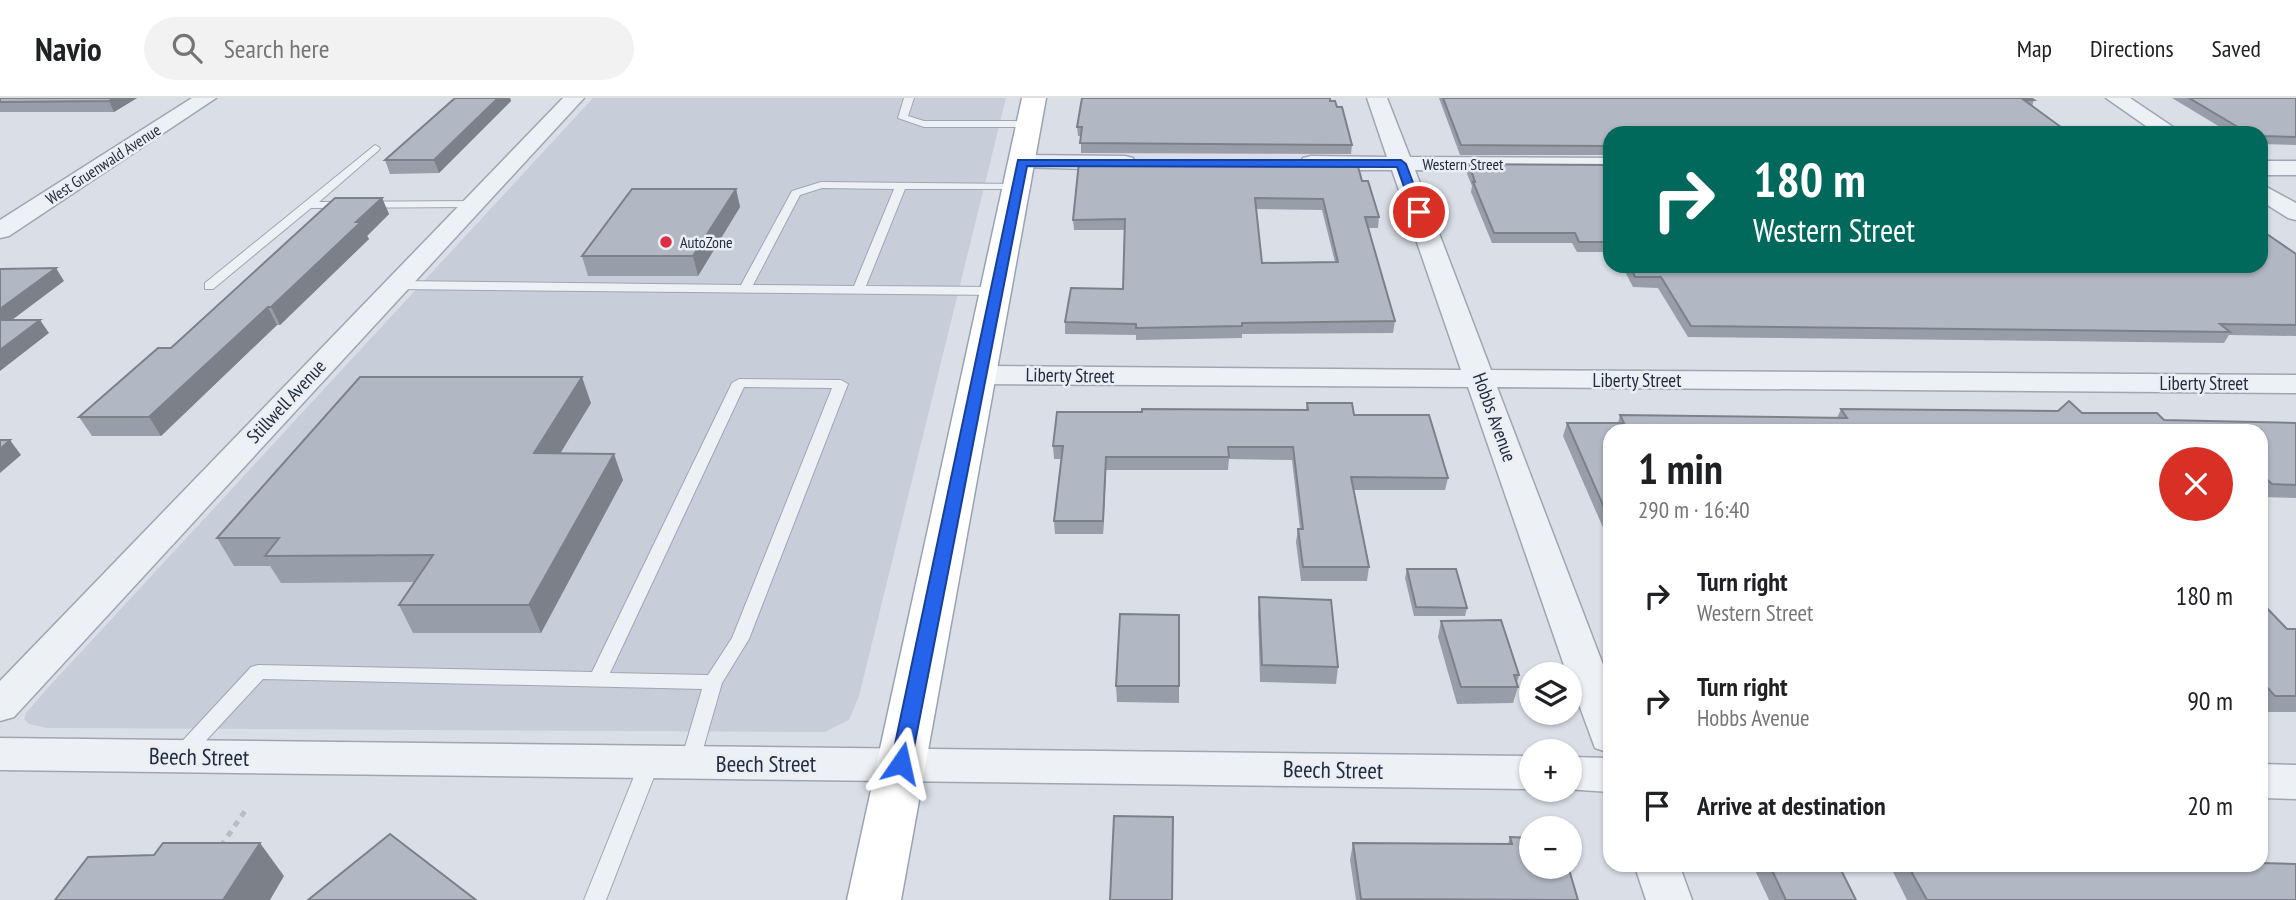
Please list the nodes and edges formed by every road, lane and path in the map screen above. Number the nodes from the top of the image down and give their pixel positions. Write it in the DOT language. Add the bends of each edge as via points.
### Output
graph roads {
  1 [pos="206,98"];
  2 [pos="574,98"];
  3 [pos="909,98"];
  4 [pos="1377,98"];
  5 [pos="2116,98"];
  6 [pos="1032,111"];
  7 [pos="2160,126"];
  8 [pos="375,148"];
  9 [pos="1144,163"];
  10 [pos="1293,163"];
  11 [pos="1401,164"];
  12 [pos="1603,164"];
  13 [pos="2268,167"];
  14 [pos="2296,168"];
  15 [pos="1020,174"];
  16 [pos="901,185"];
  17 [pos="2268,195"];
  18 [pos="473,204"];
  19 [pos="309,205"];
  20 [pos="2296,213"];
  21 [pos="0,231"];
  22 [pos="395,285"];
  23 [pos="209,286"];
  24 [pos="745,288"];
  25 [pos="859,289"];
  26 [pos="997,290"];
  27 [pos="979,375"];
  28 [pos="1481,379"];
  29 [pos="2296,384"];
  30 [pos="598,679"];
  31 [pos="713,682"];
  32 [pos="0,706"];
  33 [pos="1603,718"];
  34 [pos="0,754"];
  35 [pos="179,757"];
  36 [pos="901,763"];
  37 [pos="649,764"];
  38 [pos="690,764"];
  39 [pos="1519,773"];
  40 [pos="1582,774"];
  41 [pos="1603,775"];
  42 [pos="2268,781"];
  43 [pos="2296,782"];
  44 [pos="245,811"];
  45 [pos="214,857"];
  46 [pos="1659,872"];
  47 [pos="595,900"];
  48 [pos="874,900"];
  49 [pos="1669,900"];
  1 -- 21 [label="street, West Gruenwald Avenue"];
  2 -- 18 [label="street, Stillwell Avenue"];
  3 -- 6 [label="lane" via="902,118 924,124"];
  4 -- 11 [label="street, Hobbs Avenue"];
  5 -- 7 [label="street"];
  6 -- 15 [label="main road"];
  8 -- 19 [label="lane"];
  9 -- 15 [label="street"];
  10 -- 11 [label="street, Western Street"];
  11 -- 12 [label="street, Western Street"];
  11 -- 28 [label="street, Hobbs Avenue"];
  13 -- 14 [label="street"];
  15 -- 16 [label="lane"];
  15 -- 26 [label="main road"];
  16 -- 24 [label="lane" via="821,185 796,193"];
  16 -- 25 [label="lane"];
  17 -- 20 [label="street"];
  18 -- 19 [label="lane"];
  18 -- 22 [label="street, Stillwell Avenue"];
  19 -- 23 [label="lane"];
  22 -- 24 [label="lane"];
  22 -- 32 [label="street, Stillwell Avenue"];
  24 -- 25 [label="lane"];
  25 -- 26 [label="lane"];
  26 -- 27 [label="main road"];
  27 -- 28 [label="street, Liberty Street"];
  27 -- 36 [label="main road"];
  28 -- 29 [label="street, Liberty Street"];
  28 -- 33 [label="street, Hobbs Avenue"];
  30 -- 31 [label="lane"];
  30 -- 31 [label="lane" via="739,383 841,384 745,627"];
  30 -- 35 [label="lane" via="258,672"];
  31 -- 38 [label="lane"];
  34 -- 35 [label="street, Beech Street"];
  35 -- 37 [label="street, Beech Street"];
  36 -- 38 [label="street, Beech Street"];
  36 -- 39 [label="street, Beech Street"];
  36 -- 48 [label="main road"];
  37 -- 38 [label="street, Beech Street"];
  37 -- 47 [label="lane"];
  40 -- 41 [label="street"];
  42 -- 43 [label="street"];
  44 -- 45 [label="path"];
  46 -- 49 [label="street"];
}
